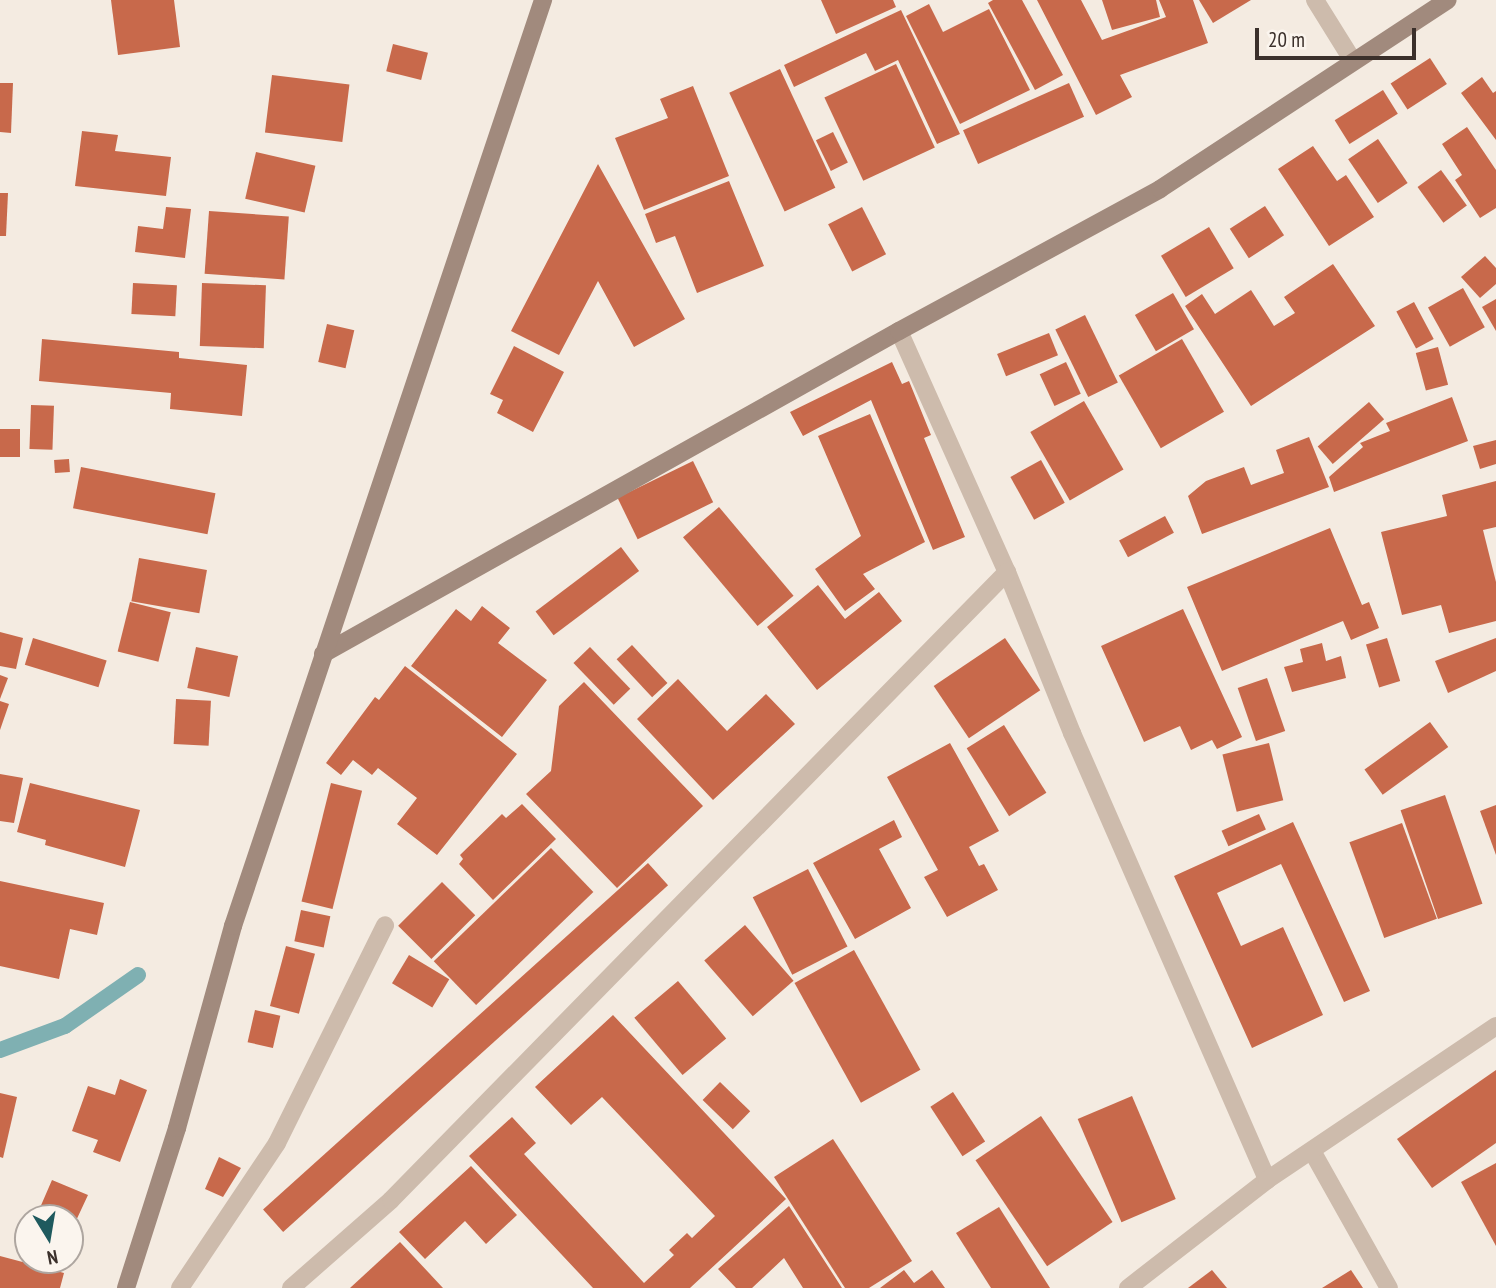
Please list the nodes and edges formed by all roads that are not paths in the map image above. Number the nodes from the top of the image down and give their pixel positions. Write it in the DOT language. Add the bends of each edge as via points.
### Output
graph roads {
  1 [pos="543,0"];
  2 [pos="1315,0"];
  3 [pos="1448,0"];
  4 [pos="1353,61"];
  5 [pos="899,331"];
  6 [pos="1007,572"];
  7 [pos="323,654"];
  8 [pos="385,925"];
  9 [pos="1496,1026"];
  10 [pos="1312,1151"];
  11 [pos="1267,1180"];
  12 [pos="126,1288"];
  13 [pos="180,1288"];
  14 [pos="291,1288"];
  15 [pos="1128,1288"];
  16 [pos="1389,1288"];
  1 -- 7 [label="main road"];
  2 -- 4 [label="street"];
  3 -- 4 [label="main road"];
  4 -- 5 [label="main road" via="1160,189"];
  5 -- 6 [label="street"];
  5 -- 7 [label="main road"];
  6 -- 11 [label="street" via="1072,733"];
  6 -- 14 [label="street" via="391,1200"];
  7 -- 12 [label="main road" via="233,926 177,1128"];
  8 -- 13 [label="street" via="277,1143"];
  9 -- 10 [label="street"];
  10 -- 11 [label="street"];
  10 -- 16 [label="street"];
  11 -- 15 [label="street"];
}
